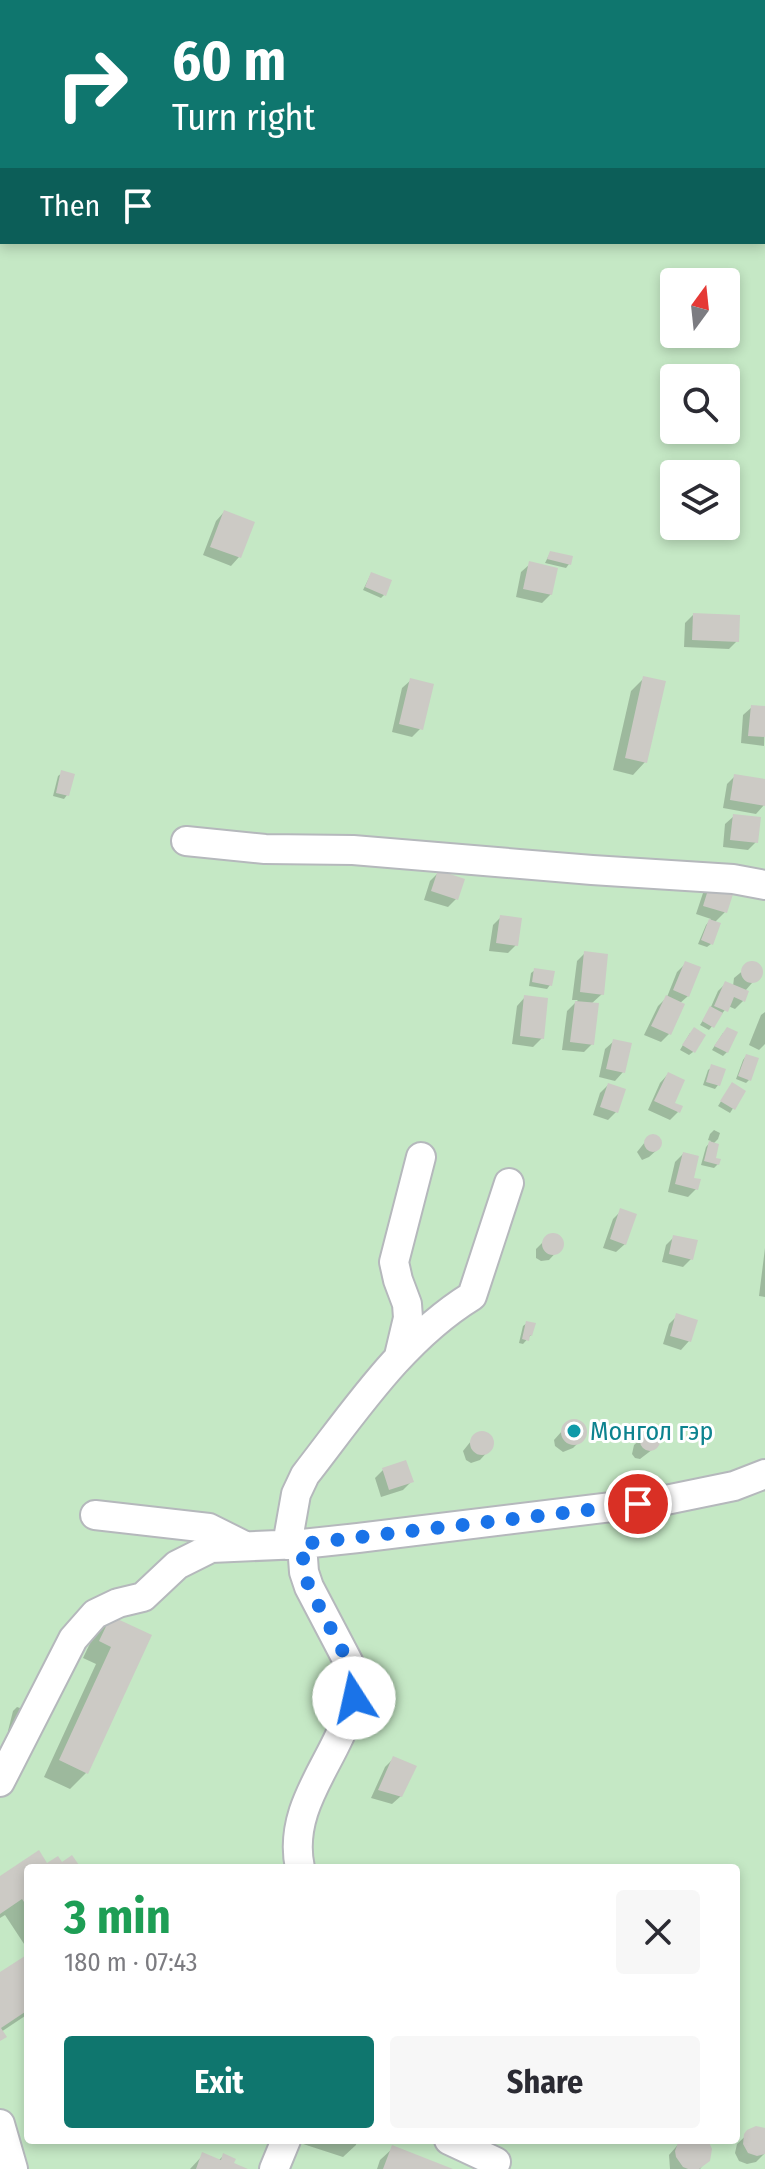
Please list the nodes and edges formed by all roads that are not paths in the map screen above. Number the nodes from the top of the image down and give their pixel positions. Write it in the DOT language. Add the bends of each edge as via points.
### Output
graph roads {
  1 [pos="186,841"];
  2 [pos="765,885"];
  3 [pos="421,1157"];
  4 [pos="509,1183"];
  5 [pos="399,1356"];
  6 [pos="765,1474"];
  7 [pos="95,1515"];
  8 [pos="294,1544"];
  9 [pos="246,1546"];
  10 [pos="0,1782"];
  11 [pos="300,1864"];
  12 [pos="0,2124"];
  13 [pos="284,2144"];
  14 [pos="461,2144"];
  15 [pos="498,2157"];
  16 [pos="13,2169"];
  17 [pos="274,2169"];
  1 -- 2 [label="street"];
  3 -- 5 [label="street" via="394,1262 408,1318"];
  4 -- 5 [label="street" via="472,1296"];
  5 -- 8 [label="street" via="305,1475 296,1494"];
  6 -- 8 [label="street" via="673,1500"];
  7 -- 9 [label="street" via="209,1528"];
  8 -- 9 [label="street"];
  8 -- 11 [label="street" via="355,1682 344,1727 302,1814"];
  9 -- 10 [label="street" via="211,1548 177,1565 143,1597 95,1614 73,1639"];
  12 -- 16 [label="street"];
  13 -- 17 [label="street"];
  14 -- 15 [label="street"];
}
